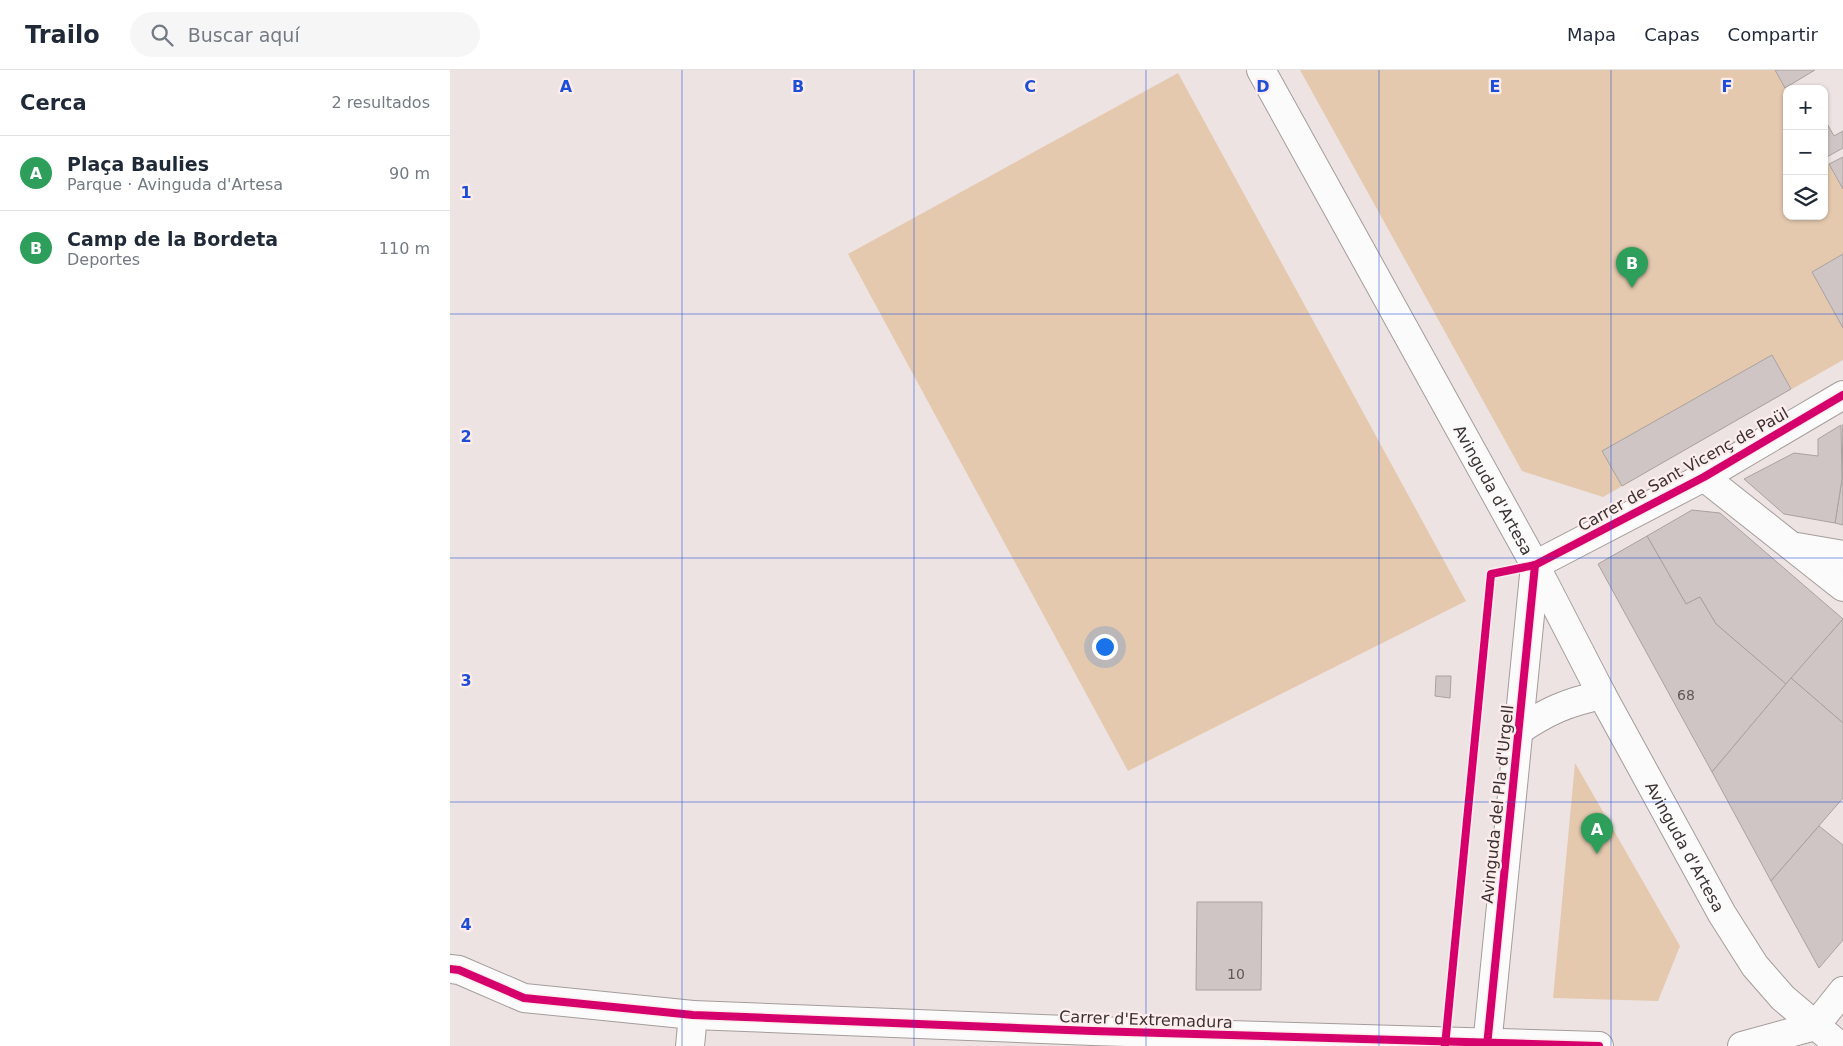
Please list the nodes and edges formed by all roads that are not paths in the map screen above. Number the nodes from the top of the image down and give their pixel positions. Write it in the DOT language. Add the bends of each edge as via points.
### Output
graph roads {
  1 [pos="1261,70"];
  2 [pos="1843,396"];
  3 [pos="1704,477"];
  4 [pos="1795,547"];
  5 [pos="1843,555"];
  6 [pos="1535,565"];
  7 [pos="1843,587"];
  8 [pos="1602,695"];
  9 [pos="1518,731"];
  10 [pos="450,969"];
  11 [pos="1843,991"];
  12 [pos="693,1015"];
  13 [pos="1815,1026"];
  14 [pos="1150,1039"];
  15 [pos="1487,1045"];
  16 [pos="690,1046"];
  17 [pos="1599,1046"];
  18 [pos="1742,1046"];
  19 [pos="1840,1046"];
  1 -- 6 [label="street, Avinguda d'Artesa"];
  2 -- 3 [label="street, Carrer de Sant Vicenç de Paül"];
  3 -- 4 [label="street"];
  3 -- 6 [label="street, Carrer de Sant Vicenç de Paül"];
  4 -- 5 [label="street"];
  4 -- 7 [label="street"];
  6 -- 8 [label="street, Avinguda d'Artesa"];
  6 -- 9 [label="street, Avinguda del Pla d'Urgell"];
  8 -- 9 [label="street, Avinguda del Pla d'Urgell" via="1572,701 1544,713"];
  8 -- 13 [label="street, Avinguda d'Artesa" via="1722,914 1755,966 1783,998"];
  9 -- 15 [label="street, Avinguda del Pla d'Urgell"];
  10 -- 12 [label="street, Carrer d'Extremadura" via="524,998"];
  11 -- 13 [label="street"];
  12 -- 14 [label="street, Carrer d'Extremadura"];
  12 -- 16 [label="street"];
  13 -- 18 [label="street"];
  13 -- 19 [label="street, Avinguda d'Artesa"];
  14 -- 15 [label="street, Carrer d'Extremadura"];
  15 -- 17 [label="street, Carrer d'Extremadura"];
}
